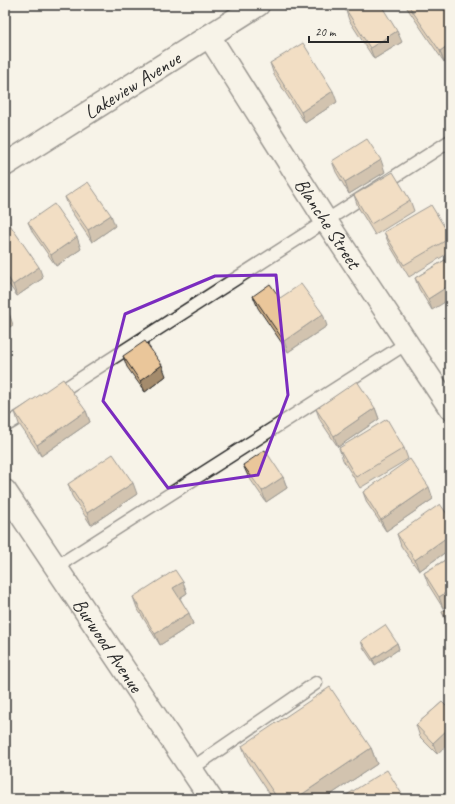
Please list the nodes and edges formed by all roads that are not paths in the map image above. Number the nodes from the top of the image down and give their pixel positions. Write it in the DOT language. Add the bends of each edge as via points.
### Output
graph roads {
  1 [pos="258,5"];
  2 [pos="209,36"];
  3 [pos="450,141"];
  4 [pos="5,165"];
  5 [pos="326,222"];
  6 [pos="407,343"];
  7 [pos="450,408"];
  8 [pos="5,426"];
  9 [pos="5,491"];
  10 [pos="56,567"];
  11 [pos="316,683"];
  12 [pos="191,769"];
  13 [pos="211,799"];
  1 -- 2 [label="street, Lakeview Avenue"];
  2 -- 4 [label="street, Lakeview Avenue"];
  2 -- 5 [label="street, Blanche Street"];
  3 -- 5 [label="lane"];
  5 -- 6 [label="street, Blanche Street"];
  5 -- 8 [label="lane"];
  6 -- 7 [label="street, Blanche Street"];
  6 -- 10 [label="lane"];
  9 -- 10 [label="street, Burwood Avenue"];
  10 -- 12 [label="street, Burwood Avenue"];
  11 -- 12 [label="lane"];
  12 -- 13 [label="street, Burwood Avenue"];
}
